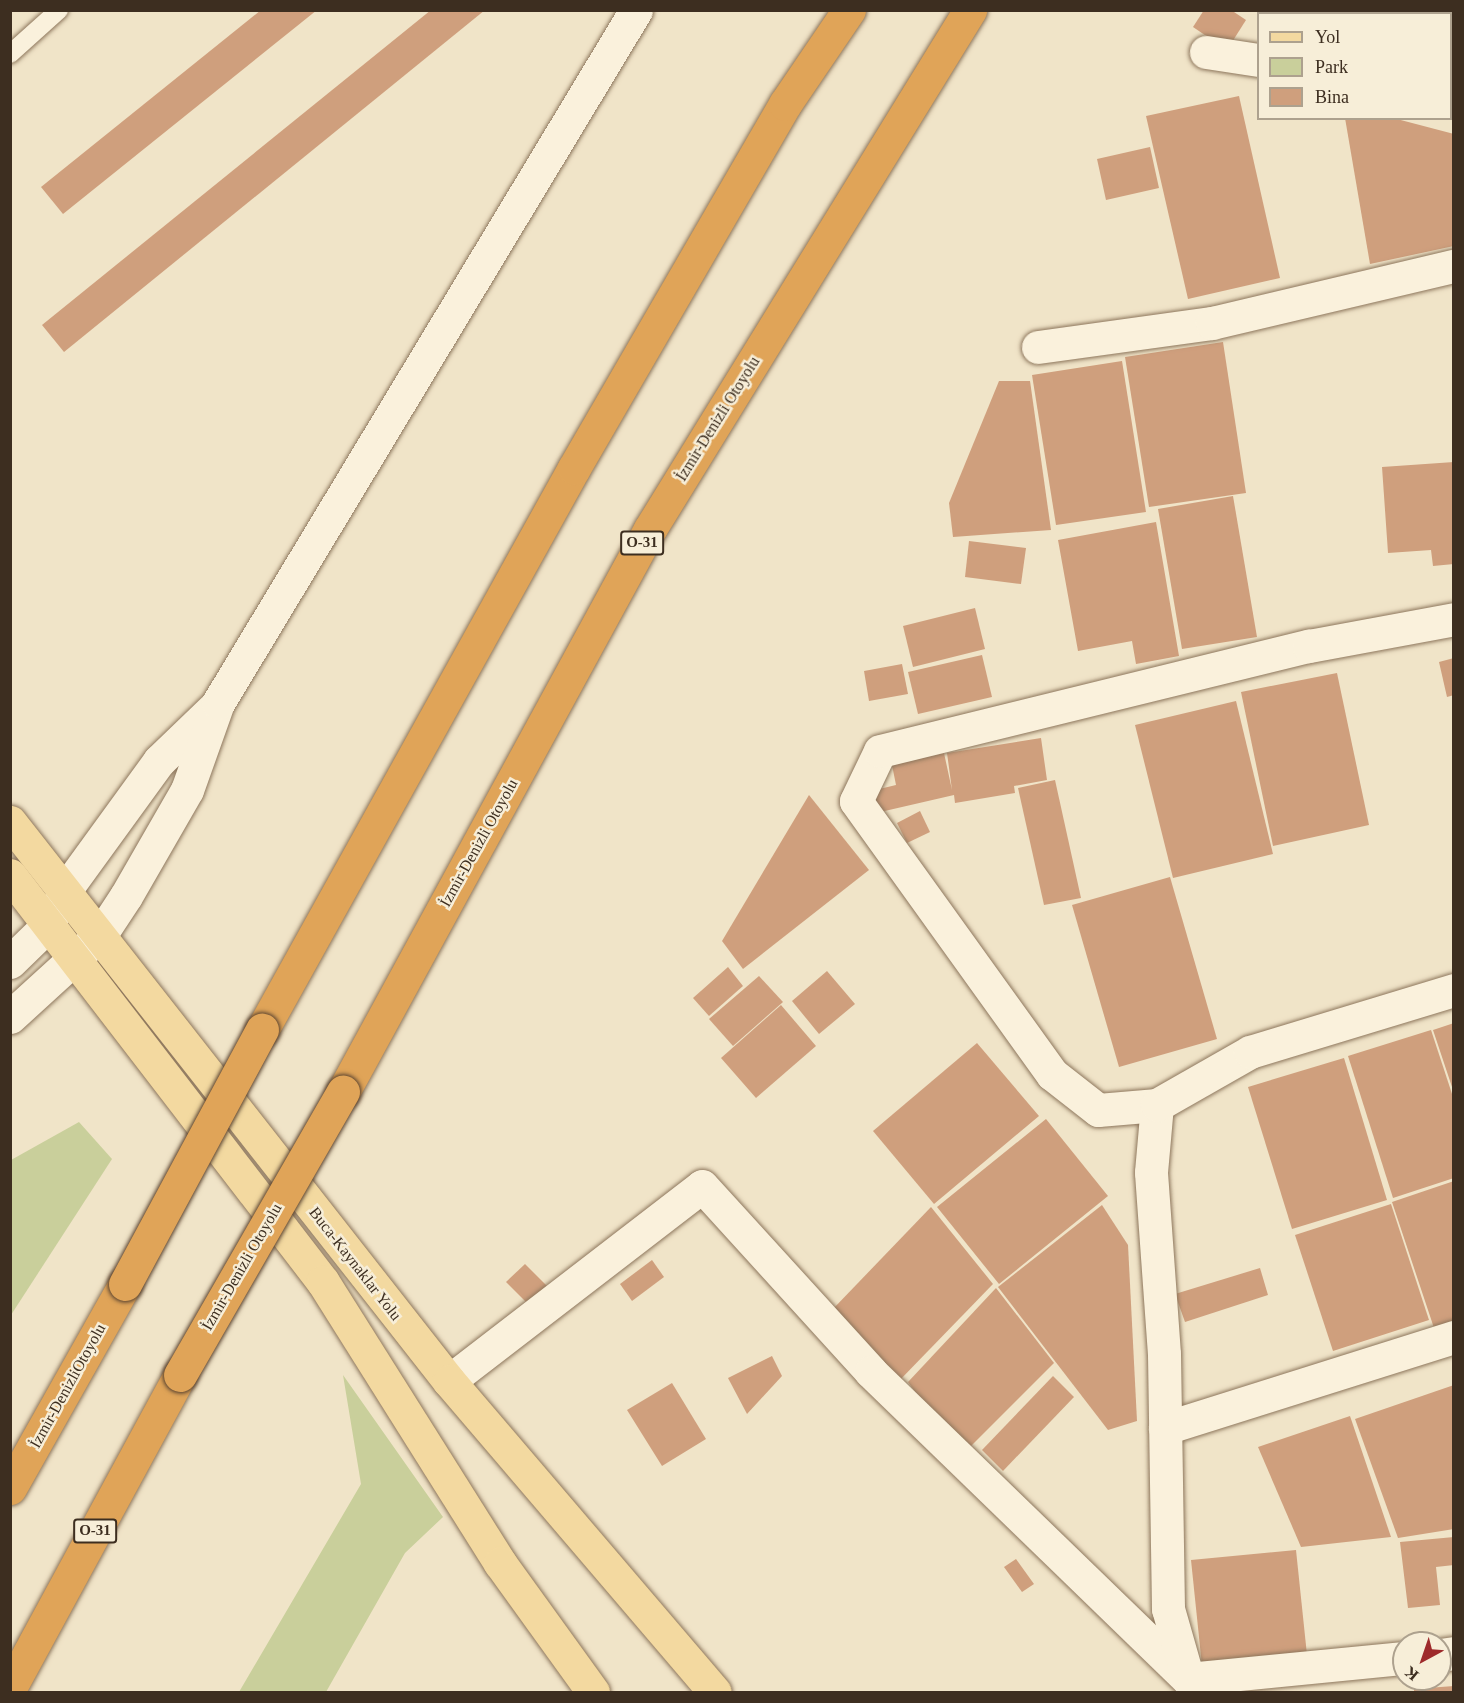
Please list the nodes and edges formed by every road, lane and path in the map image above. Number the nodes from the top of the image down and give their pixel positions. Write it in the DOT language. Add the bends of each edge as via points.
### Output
graph roads {
  1 [pos="59,10"];
  2 [pos="636,10"];
  3 [pos="849,10"];
  4 [pos="970,10"];
  5 [pos="1206,52"];
  6 [pos="10,54"];
  7 [pos="1257,60"];
  8 [pos="1454,266"];
  9 [pos="1038,346"];
  10 [pos="1454,619"];
  11 [pos="218,703"];
  12 [pos="10,822"];
  13 [pos="10,875"];
  14 [pos="66,889"];
  15 [pos="48,926"];
  16 [pos="101,934"];
  17 [pos="74,961"];
  18 [pos="10,962"];
  19 [pos="1454,990"];
  20 [pos="10,1017"];
  21 [pos="1157,1105"];
  22 [pos="125,1284"];
  23 [pos="1454,1337"];
  24 [pos="449,1381"];
  25 [pos="1165,1428"];
  26 [pos="10,1446"];
  27 [pos="10,1488"];
  28 [pos="1392,1660"];
  29 [pos="1189,1686"];
  30 [pos="10,1688"];
  31 [pos="593,1692"];
  32 [pos="715,1692"];
  1 -- 6 [label="lane"];
  2 -- 11 [label="street"];
  3 -- 22 [label="highway, bridge" via="785,104 580,458"];
  4 -- 30 [label="highway, İzmir-Denizli Otoyolu / O-31, bridge" via="650,529 343,1092 180,1375"];
  5 -- 7 [label="street"];
  8 -- 9 [label="street" via="1212,323"];
  10 -- 21 [label="street" via="1309,646 880,751 856,801 1052,1074 1098,1110"];
  11 -- 14 [label="street" via="159,761"];
  11 -- 16 [label="street" via="187,790"];
  12 -- 14 [label="main road, Buca-Kaynaklar Yolu"];
  13 -- 15 [label="main road"];
  14 -- 15 [label="street"];
  14 -- 16 [label="main road, Buca-Kaynaklar Yolu"];
  15 -- 17 [label="main road"];
  15 -- 18 [label="street"];
  16 -- 17 [label="street"];
  16 -- 24 [label="main road, Buca-Kaynaklar Yolu"];
  17 -- 20 [label="street"];
  17 -- 31 [label="main road" via="323,1282 500,1563"];
  19 -- 21 [label="street" via="1250,1052"];
  21 -- 25 [label="street" via="1151,1172"];
  22 -- 26 [label="highway"];
  22 -- 27 [label="highway, İzmir-DenizliOtoyolu"];
  23 -- 25 [label="street"];
  24 -- 29 [label="street" via="702,1186 871,1372"];
  24 -- 32 [label="main road, Buca-Kaynaklar Yolu"];
  25 -- 29 [label="street" via="1168,1609"];
  28 -- 29 [label="street"];
}
